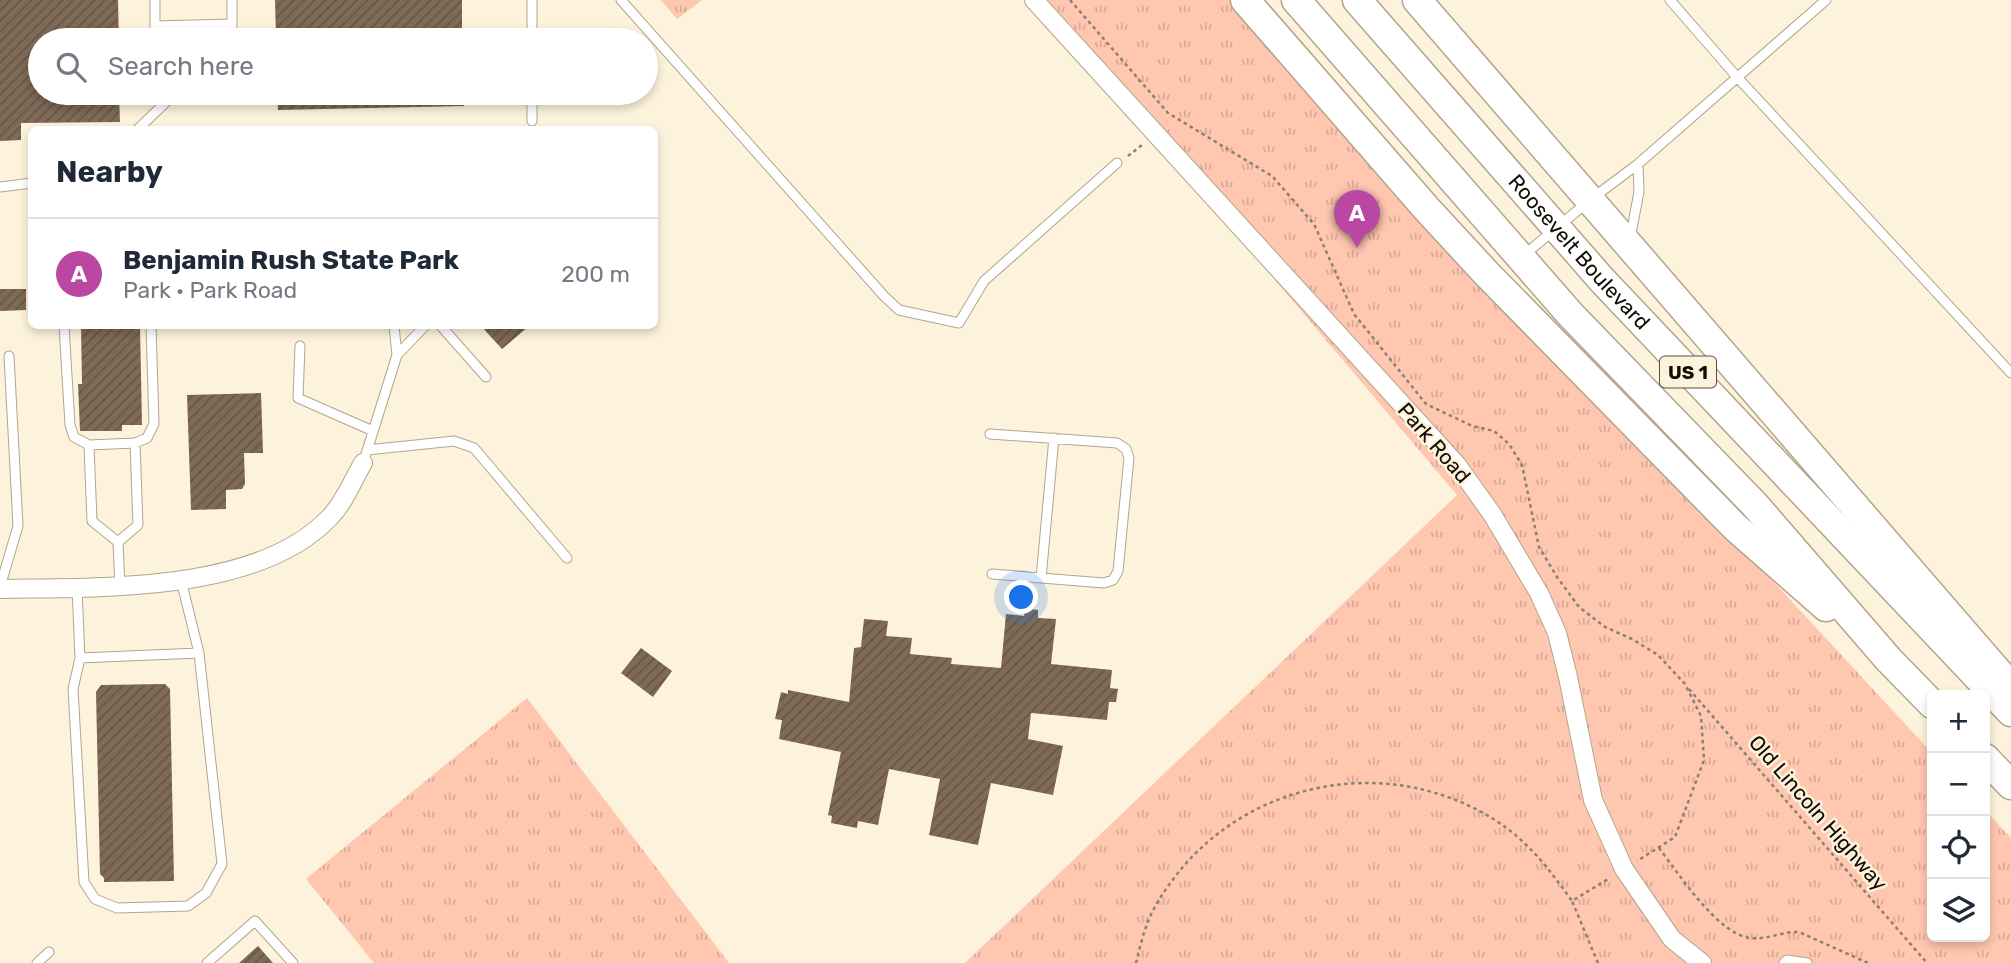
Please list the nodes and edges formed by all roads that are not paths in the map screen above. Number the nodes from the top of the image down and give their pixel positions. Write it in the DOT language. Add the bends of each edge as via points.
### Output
graph roads {
  1 [pos="155,0"];
  2 [pos="232,0"];
  3 [pos="532,0"];
  4 [pos="621,0"];
  5 [pos="1034,0"];
  6 [pos="1245,0"];
  7 [pos="1296,0"];
  8 [pos="1357,0"];
  9 [pos="1417,0"];
  10 [pos="1670,0"];
  11 [pos="1826,0"];
  12 [pos="232,24"];
  13 [pos="155,26"];
  14 [pos="232,28"];
  15 [pos="532,28"];
  16 [pos="646,28"];
  17 [pos="658,42"];
  18 [pos="1737,77"];
  19 [pos="161,105"];
  20 [pos="532,105"];
  21 [pos="532,121"];
  22 [pos="141,126"];
  23 [pos="1117,163"];
  24 [pos="1638,164"];
  25 [pos="28,184"];
  26 [pos="0,187"];
  27 [pos="1590,200"];
  28 [pos="1557,228"];
  29 [pos="1629,244"];
  30 [pos="1520,258"];
  31 [pos="64,329"];
  32 [pos="151,329"];
  33 [pos="394,329"];
  34 [pos="422,329"];
  35 [pos="443,329"];
  36 [pos="300,346"];
  37 [pos="397,355"];
  38 [pos="9,356"];
  39 [pos="2011,373"];
  40 [pos="486,377"];
  41 [pos="373,431"];
  42 [pos="990,434"];
  43 [pos="1054,438"];
  44 [pos="135,443"];
  45 [pos="89,445"];
  46 [pos="365,456"];
  47 [pos="118,542"];
  48 [pos="568,558"];
  49 [pos="992,574"];
  50 [pos="1041,578"];
  51 [pos="181,580"];
  52 [pos="77,587"];
  53 [pos="120,587"];
  54 [pos="0,588"];
  55 [pos="199,653"];
  56 [pos="80,658"];
  57 [pos="1889,660"];
  58 [pos="2011,687"];
  59 [pos="1927,699"];
  60 [pos="2011,712"];
  61 [pos="1990,763"];
  62 [pos="2011,785"];
  63 [pos="50,952"];
  64 [pos="37,963"];
  65 [pos="208,963"];
  66 [pos="293,963"];
  67 [pos="1702,963"];
  68 [pos="1784,963"];
  69 [pos="1807,963"];
  1 -- 13 [label="lane"];
  2 -- 12 [label="lane"];
  3 -- 15 [label="lane"];
  4 -- 16 [label="lane"];
  5 -- 67 [label="street, Park Road" via="1457,465 1492,514 1557,633 1593,800 1624,869 1672,939"];
  6 -- 57 [label="highway, US 1" via="1486,274 1735,527"];
  7 -- 30 [label="highway, US 1"];
  8 -- 28 [label="highway, Roosevelt Boulevard / US 1"];
  9 -- 27 [label="highway, Roosevelt Boulevard / US 1"];
  10 -- 18 [label="lane"];
  11 -- 18 [label="lane"];
  12 -- 13 [label="lane"];
  12 -- 14 [label="lane"];
  17 -- 23 [label="lane" via="899,310 959,323 984,281"];
  18 -- 24 [label="lane"];
  18 -- 39 [label="lane"];
  19 -- 22 [label="lane"];
  20 -- 21 [label="lane"];
  24 -- 27 [label="lane"];
  24 -- 29 [label="lane" via="1639,191"];
  25 -- 26 [label="lane"];
  27 -- 28 [label="lane"];
  27 -- 29 [label="highway, Roosevelt Boulevard / US 1"];
  28 -- 30 [label="lane"];
  28 -- 60 [label="highway, Roosevelt Boulevard / US 1"];
  29 -- 58 [label="highway, Roosevelt Boulevard / US 1"];
  30 -- 57 [label="highway, US 1" via="1755,505"];
  31 -- 45 [label="lane" via="70,425 74,437"];
  32 -- 44 [label="lane" via="154,424 147,438"];
  33 -- 37 [label="lane"];
  34 -- 37 [label="lane"];
  35 -- 40 [label="lane"];
  36 -- 41 [label="lane" via="298,398"];
  37 -- 41 [label="lane"];
  38 -- 54 [label="lane" via="18,526"];
  41 -- 46 [label="lane"];
  42 -- 43 [label="lane"];
  43 -- 50 [label="lane"];
  43 -- 50 [label="lane" via="1117,443 1129,458 1118,571 1113,580"];
  44 -- 45 [label="lane"];
  44 -- 47 [label="lane" via="138,525"];
  45 -- 47 [label="lane" via="92,521"];
  46 -- 48 [label="lane" via="454,441 474,448"];
  46 -- 51 [label="street" via="332,516 314,531 280,553 213,575"];
  47 -- 53 [label="lane"];
  49 -- 50 [label="lane"];
  51 -- 53 [label="street"];
  51 -- 55 [label="lane"];
  52 -- 53 [label="street"];
  52 -- 54 [label="street"];
  52 -- 56 [label="lane"];
  55 -- 56 [label="lane"];
  55 -- 56 [label="lane" via="222,864 205,893 188,906 117,908 95,899 84,882 73,689"];
  57 -- 59 [label="highway, US 1"];
  61 -- 62 [label="highway"];
  63 -- 64 [label="lane"];
  65 -- 66 [label="lane" via="255,921"];
  68 -- 69 [label="lane"];
}
